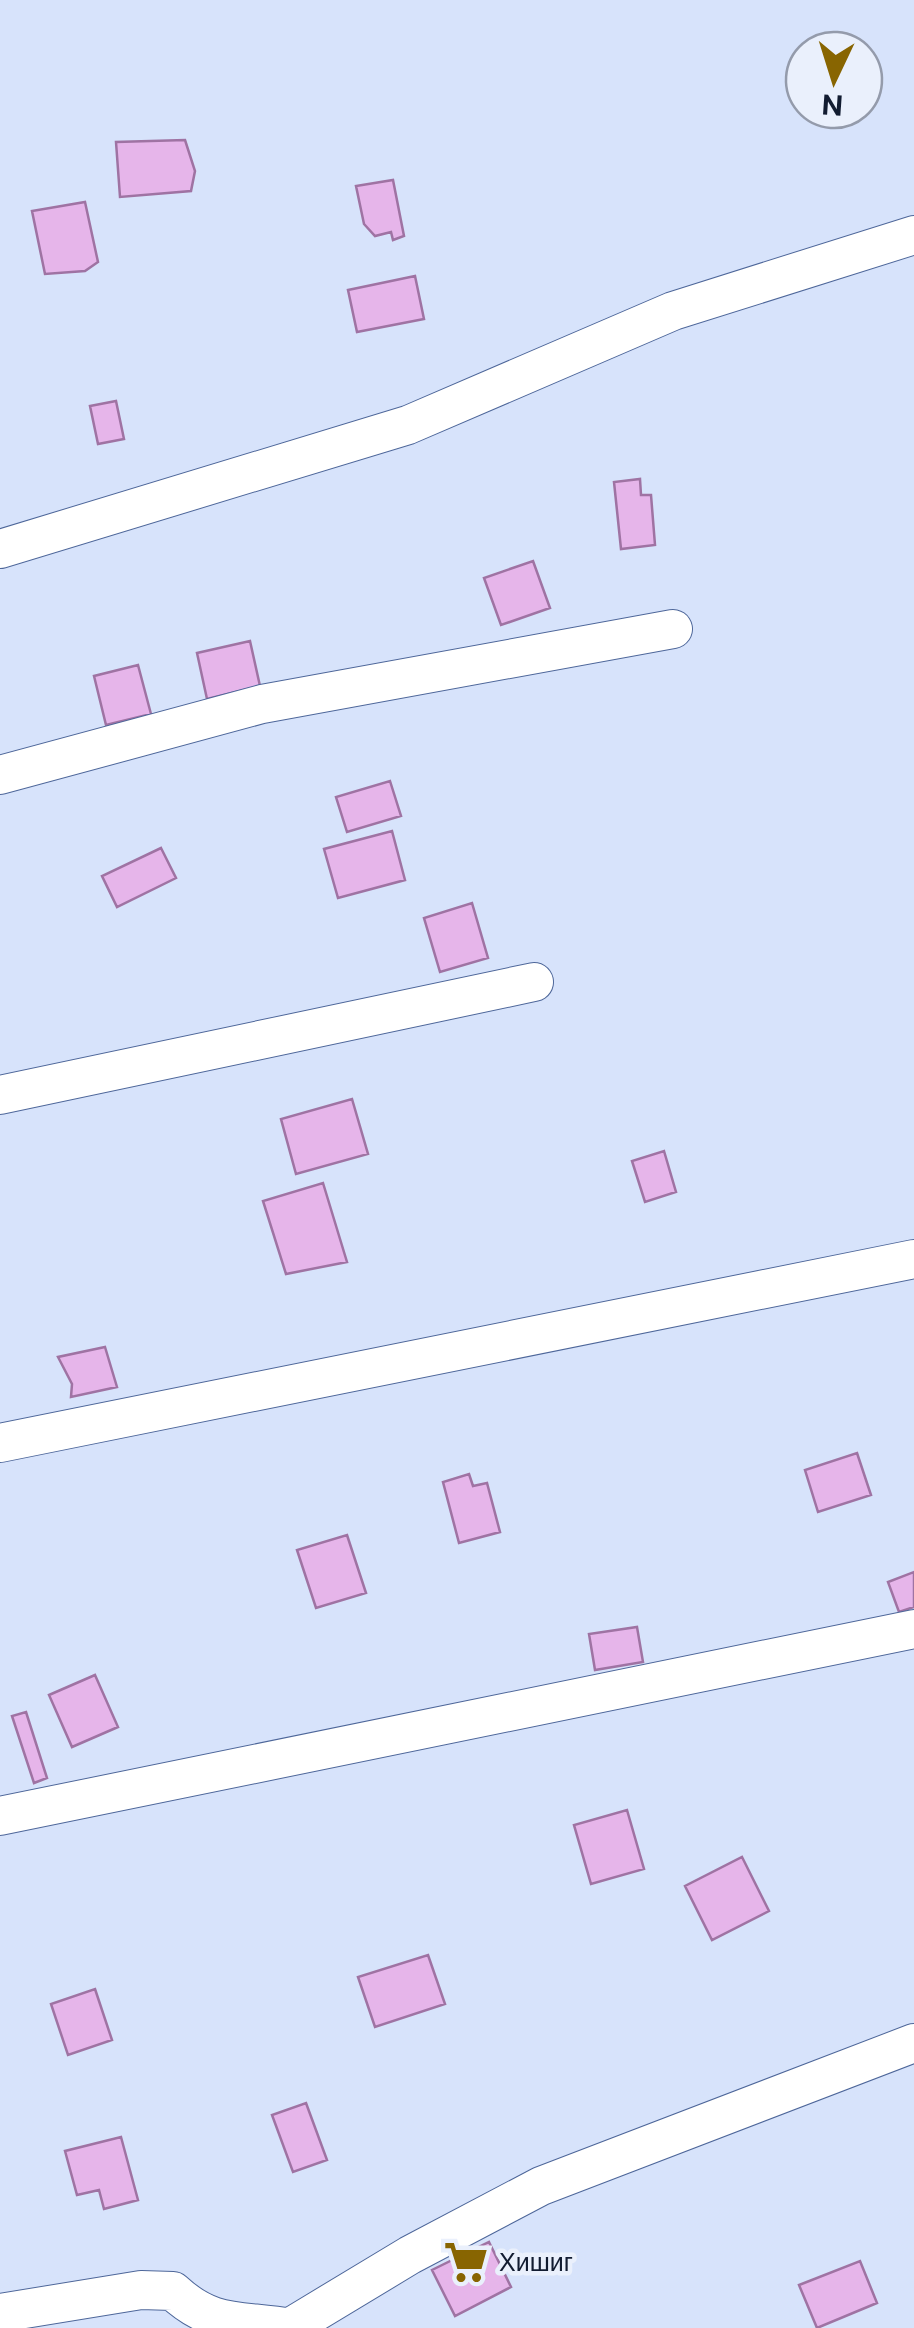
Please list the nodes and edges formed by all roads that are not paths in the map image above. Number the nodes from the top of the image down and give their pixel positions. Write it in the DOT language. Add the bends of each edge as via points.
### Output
graph roads {
  1 [pos="914,235"];
  2 [pos="0,550"];
  3 [pos="673,629"];
  4 [pos="0,775"];
  5 [pos="534,982"];
  6 [pos="0,1095"];
  7 [pos="914,1259"];
  8 [pos="0,1442"];
  9 [pos="914,1629"];
  10 [pos="0,1816"];
  11 [pos="914,2043"];
  12 [pos="0,2313"];
  13 [pos="290,2328"];
  1 -- 2 [label="street" via="673,311 408,425"];
  3 -- 4 [label="street" via="262,704"];
  5 -- 6 [label="street"];
  7 -- 8 [label="street"];
  9 -- 10 [label="street"];
  11 -- 13 [label="street" via="542,2186"];
  12 -- 13 [label="street" via="140,2290 173,2291 214,2324"];
}
